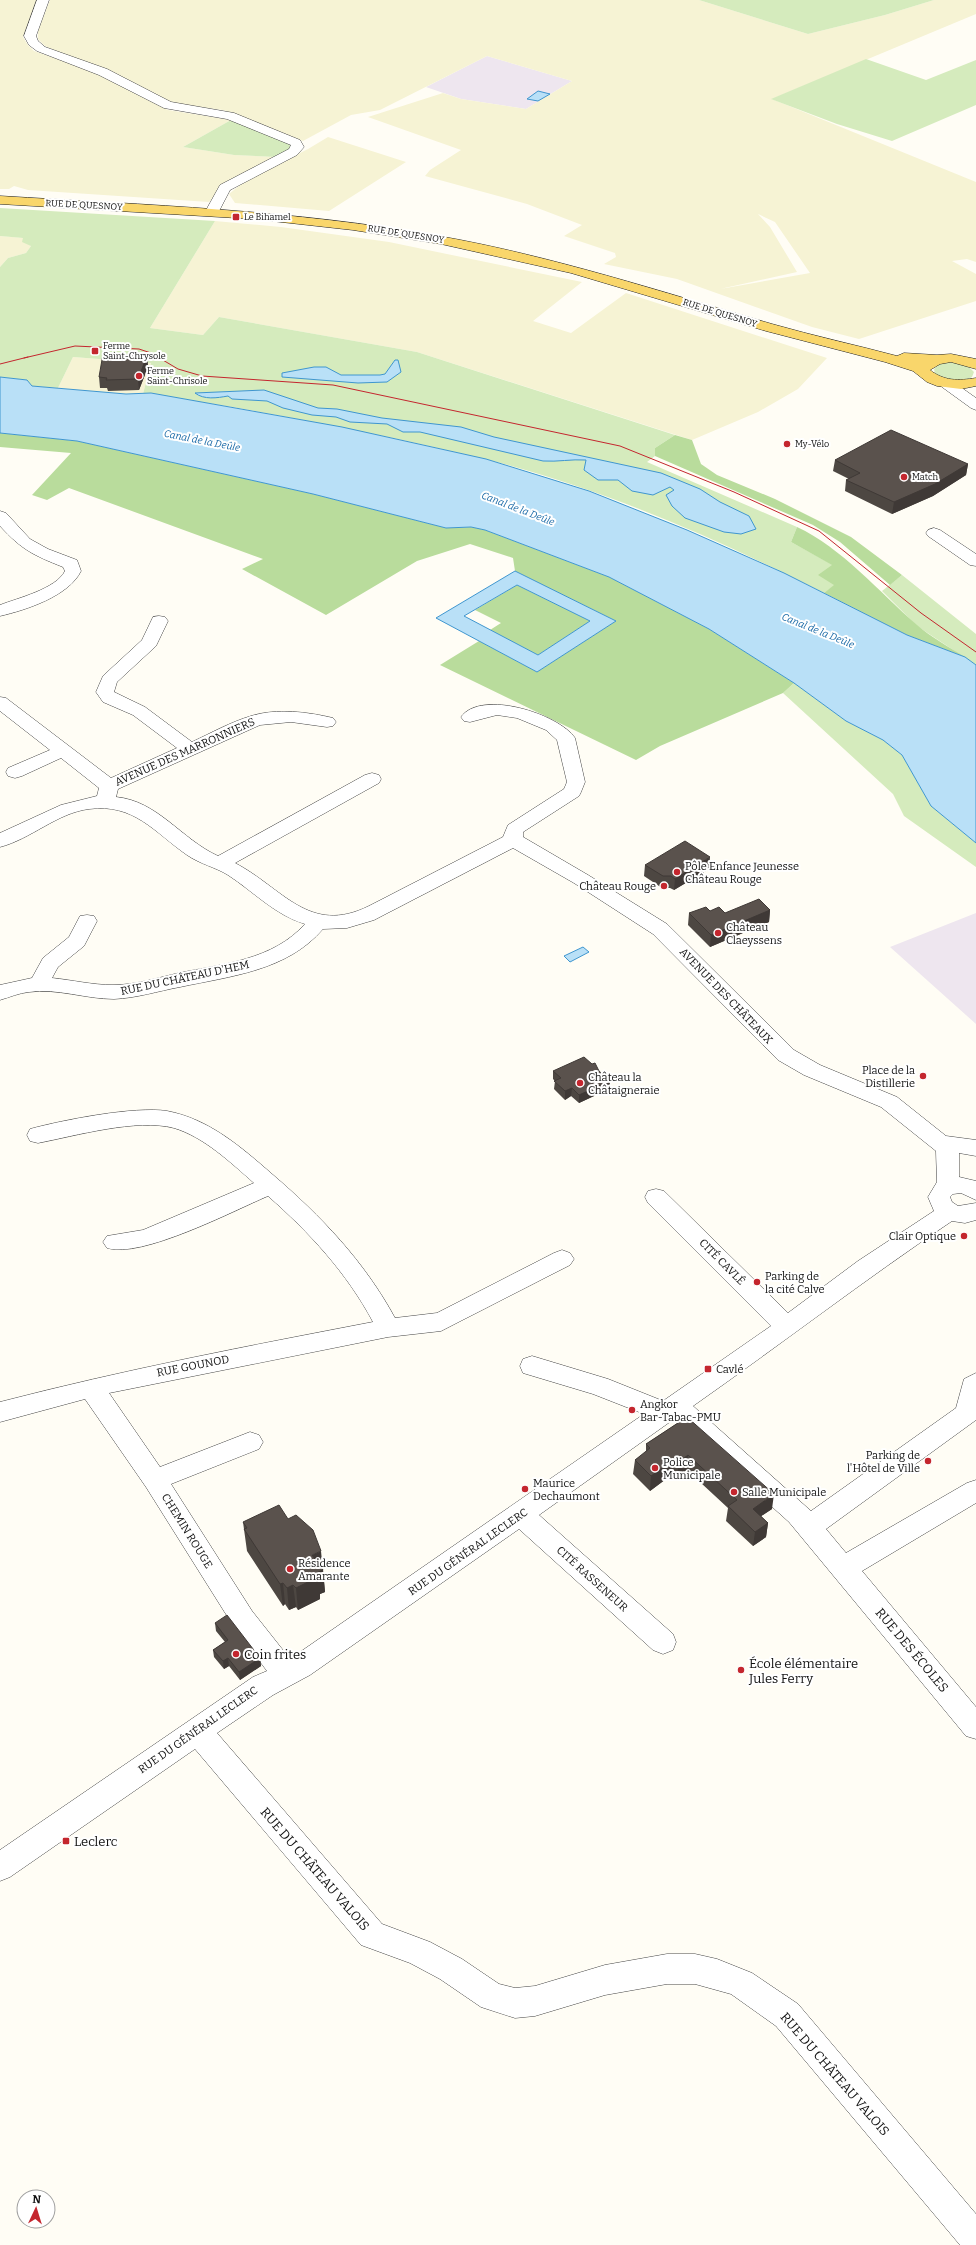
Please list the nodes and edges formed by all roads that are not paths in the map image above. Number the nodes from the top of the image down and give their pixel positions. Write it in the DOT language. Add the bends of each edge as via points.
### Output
graph roads {
  1 [pos="43,0"];
  2 [pos="0,200"];
  3 [pos="212,212"];
  4 [pos="801,336"];
  5 [pos="959,359"];
  6 [pos="976,359"];
  7 [pos="938,360"];
  8 [pos="976,365"];
  9 [pos="926,373"];
  10 [pos="976,382"];
  11 [pos="947,384"];
  12 [pos="976,405"];
  13 [pos="0,516"];
  14 [pos="934,533"];
  15 [pos="976,562"];
  16 [pos="0,611"];
  17 [pos="159,621"];
  18 [pos="0,702"];
  19 [pos="470,717"];
  20 [pos="326,720"];
  21 [pos="190,749"];
  22 [pos="62,751"];
  23 [pos="15,772"];
  24 [pos="372,779"];
  25 [pos="107,794"];
  26 [pos="514,840"];
  27 [pos="0,841"];
  28 [pos="219,863"];
  29 [pos="87,921"];
  30 [pos="318,922"];
  31 [pos="39,983"];
  32 [pos="0,993"];
  33 [pos="38,1135"];
  34 [pos="943,1143"];
  35 [pos="976,1148"];
  36 [pos="271,1185"];
  37 [pos="967,1185"];
  38 [pos="656,1197"];
  39 [pos="976,1211"];
  40 [pos="949,1212"];
  41 [pos="115,1242"];
  42 [pos="562,1259"];
  43 [pos="787,1327"];
  44 [pos="388,1328"];
  45 [pos="532,1366"];
  46 [pos="976,1383"];
  47 [pos="90,1388"];
  48 [pos="670,1409"];
  49 [pos="0,1412"];
  50 [pos="250,1442"];
  51 [pos="155,1480"];
  52 [pos="976,1490"];
  53 [pos="521,1515"];
  54 [pos="805,1522"];
  55 [pos="848,1572"];
  56 [pos="663,1642"];
  57 [pos="286,1675"];
  58 [pos="976,1727"];
  59 [pos="197,1732"];
  60 [pos="0,1867"];
  61 [pos="976,2239"];
  1 -- 3 [label="street" via="30,36 33,43 41,49 104,72 168,105 230,116 296,143 298,147 293,152 225,188"];
  2 -- 3 [label="main road, RUE DE QUESNOY"];
  3 -- 4 [label="main road, RUE DE QUESNOY" via="342,224 479,247 580,272"];
  4 -- 7 [label="main road, RUE DE QUESNOY" via="909,358"];
  4 -- 9 [label="main road, RUE DE QUESNOY" via="898,361"];
  5 -- 6 [label="main road, RUE DE QUESNOY"];
  5 -- 7 [label="main road, RUE DE QUESNOY"];
  5 -- 8 [label="main road"];
  7 -- 9 [label="main road" via="928,365"];
  9 -- 11 [label="main road, RUE DE QUESNOY" via="933,380"];
  10 -- 11 [label="main road"];
  11 -- 12 [label="street"];
  13 -- 16 [label="street" via="24,542 42,553 71,564 73,571 70,578 60,587"];
  14 -- 15 [label="street"];
  17 -- 21 [label="street" via="150,642 109,680 105,692 110,698 133,707"];
  18 -- 22 [label="street"];
  19 -- 26 [label="street" via="497,710 521,713 562,732 568,744 576,782 572,792 515,829"];
  20 -- 21 [label="street, AVENUE DES MARRONNIERS" via="291,717 256,720"];
  21 -- 25 [label="street, AVENUE DES MARRONNIERS"];
  22 -- 23 [label="street"];
  22 -- 25 [label="street"];
  24 -- 28 [label="street"];
  25 -- 27 [label="street" via="70,808"];
  25 -- 28 [label="street" via="125,805 138,809 201,855"];
  26 -- 30 [label="street" via="455,872 407,893 365,917 348,922"];
  26 -- 34 [label="street, AVENUE DES CHÂTEAUX" via="660,929 786,1055 812,1070 889,1102"];
  28 -- 30 [label="street" via="233,870 293,913"];
  29 -- 31 [label="street" via="77,940 46,968"];
  30 -- 31 [label="street, RUE DU CHÂTEAU D'HEM" via="302,940 285,951 266,960 228,970 113,992"];
  31 -- 32 [label="street, RUE DU CHÂTEAU D'HEM"];
  33 -- 36 [label="street" via="130,1120 156,1118 174,1121 214,1137"];
  34 -- 35 [label="street"];
  34 -- 37 [label="street"];
  36 -- 41 [label="street" via="146,1238"];
  36 -- 44 [label="street" via="306,1217 355,1272 370,1293"];
  37 -- 40 [label="street" via="942,1191 939,1197 942,1206"];
  38 -- 43 [label="street, CITÉ CAVLÉ"];
  39 -- 40 [label="street" via="962,1215"];
  40 -- 43 [label="street, RUE DU GÉNÉRAL LECLERC" via="866,1268"];
  42 -- 44 [label="street, RUE GOUNOD" via="450,1318 432,1324"];
  43 -- 48 [label="street, RUE DU GÉNÉRAL LECLERC"];
  44 -- 47 [label="street, RUE GOUNOD"];
  45 -- 48 [label="street"];
  46 -- 54 [label="street" via="973,1386 967,1413 816,1522"];
  47 -- 49 [label="street, RUE GOUNOD"];
  47 -- 51 [label="street, CHEMIN ROUGE"];
  48 -- 53 [label="street, RUE DU GÉNÉRAL LECLERC"];
  48 -- 54 [label="street" via="780,1496"];
  50 -- 51 [label="street"];
  51 -- 57 [label="street, CHEMIN ROUGE" via="243,1619"];
  52 -- 55 [label="street" via="852,1563"];
  53 -- 56 [label="street, CITÉ RASSENEUR"];
  53 -- 57 [label="street, RUE DU GÉNÉRAL LECLERC" via="315,1658"];
  54 -- 55 [label="street, RUE DES ÉCOLES"];
  55 -- 58 [label="street, RUE DES ÉCOLES"];
  57 -- 59 [label="street, RUE DU GÉNÉRAL LECLERC" via="263,1686"];
  59 -- 60 [label="street, RUE DU GÉNÉRAL LECLERC"];
  59 -- 61 [label="street, RUE DU CHÂTEAU VALOIS" via="372,1935 419,1952 451,1969 492,1997 515,2003 535,2001 605,1980 667,1969 695,1969 717,1974 741,1983 760,1995 787,2015"];
}
